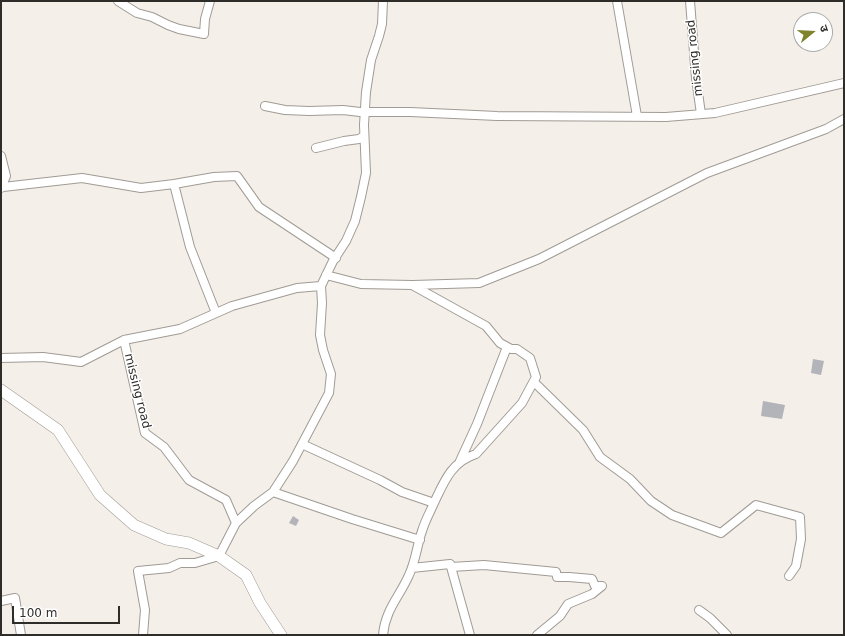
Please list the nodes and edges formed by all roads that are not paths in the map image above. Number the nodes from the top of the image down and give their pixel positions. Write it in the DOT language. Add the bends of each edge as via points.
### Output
graph roads {
  1 [pos="118,1"];
  2 [pos="210,1"];
  3 [pos="383,1"];
  4 [pos="617,1"];
  5 [pos="690,1"];
  6 [pos="844,83"];
  7 [pos="265,106"];
  8 [pos="365,112"];
  9 [pos="701,114"];
  10 [pos="637,116"];
  11 [pos="844,119"];
  12 [pos="364,136"];
  13 [pos="316,148"];
  14 [pos="1,156"];
  15 [pos="174,184"];
  16 [pos="2,187"];
  17 [pos="336,258"];
  18 [pos="326,275"];
  19 [pos="412,285"];
  20 [pos="321,286"];
  21 [pos="216,313"];
  22 [pos="124,340"];
  23 [pos="508,347"];
  24 [pos="1,358"];
  25 [pos="534,382"];
  26 [pos="1,390"];
  27 [pos="302,444"];
  28 [pos="459,462"];
  29 [pos="273,492"];
  30 [pos="434,503"];
  31 [pos="236,523"];
  32 [pos="420,540"];
  33 [pos="219,556"];
  34 [pos="450,564"];
  35 [pos="412,568"];
  36 [pos="789,576"];
  37 [pos="1,601"];
  38 [pos="700,610"];
  39 [pos="21,635"];
  40 [pos="143,635"];
  41 [pos="281,635"];
  42 [pos="383,635"];
  43 [pos="470,635"];
  44 [pos="537,635"];
  45 [pos="727,635"];
  1 -- 2 [label="street" via="137,13 168,25 204,34"];
  3 -- 8 [label="street" via="382,24 371,60"];
  4 -- 10 [label="street"];
  5 -- 9 [label="street, missing road"];
  6 -- 9 [label="street"];
  7 -- 8 [label="street" via="295,110"];
  8 -- 10 [label="street" via="497,116"];
  8 -- 12 [label="street"];
  9 -- 10 [label="street"];
  11 -- 19 [label="street" via="826,129 707,173 539,259 479,283"];
  12 -- 13 [label="street"];
  12 -- 17 [label="street" via="366,173 361,197 355,221"];
  14 -- 16 [label="street" via="6,176"];
  15 -- 16 [label="street" via="142,188 82,178"];
  15 -- 17 [label="street" via="237,176 259,208"];
  15 -- 21 [label="street" via="190,247"];
  17 -- 18 [label="street"];
  18 -- 19 [label="street" via="361,284"];
  18 -- 20 [label="street"];
  19 -- 23 [label="street" via="486,326 500,343"];
  20 -- 21 [label="street, missing road" via="297,288"];
  20 -- 27 [label="street" via="320,334 331,374 329,392"];
  21 -- 22 [label="street, missing road" via="180,329"];
  22 -- 24 [label="street, missing road" via="81,362 43,357"];
  22 -- 31 [label="street, missing road" via="145,433 164,447 189,480 226,500"];
  23 -- 25 [label="street" via="517,348 530,358 536,377"];
  23 -- 28 [label="street"];
  25 -- 28 [label="street" via="522,403 476,454"];
  25 -- 36 [label="street" via="584,430 600,457 630,479 651,501 672,515 721,533 756,505 800,518 801,539 796,566"];
  26 -- 33 [label="main road" via="58,430 100,495 134,525 166,539 189,543"];
  27 -- 29 [label="street"];
  27 -- 30 [label="street" via="402,492"];
  28 -- 30 [label="street" via="447,477"];
  29 -- 31 [label="street"];
  29 -- 32 [label="street"];
  30 -- 32 [label="street"];
  31 -- 33 [label="street"];
  32 -- 35 [label="street"];
  33 -- 40 [label="street" via="195,563 180,563 169,568 138,571 145,610"];
  33 -- 41 [label="main road" via="246,575 260,603"];
  34 -- 35 [label="street"];
  35 -- 42 [label="street" via="388,612"];
  37 -- 39 [label="street" via="15,598"];
  38 -- 45 [label="street"];
  43 -- 44 [label="street" via="452,567 484,565 556,572 557,577 592,579 595,586 602,586 592,594 568,604 560,616"];
}
